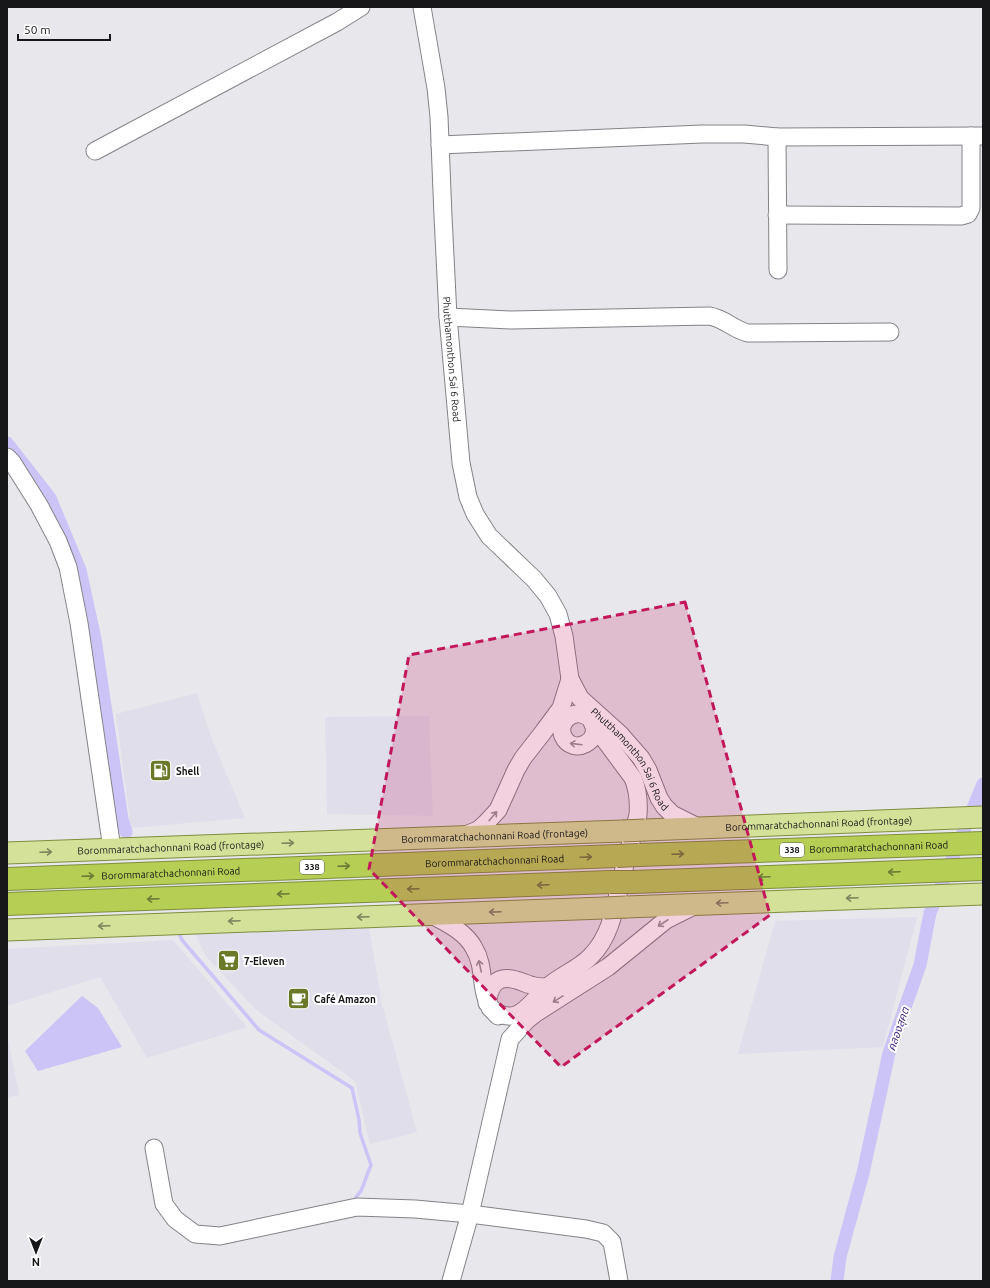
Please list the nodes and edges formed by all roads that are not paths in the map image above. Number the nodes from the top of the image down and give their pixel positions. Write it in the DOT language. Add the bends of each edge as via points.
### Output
graph roads {
  1 [pos="361,7"];
  2 [pos="422,7"];
  3 [pos="777,136"];
  4 [pos="977,136"];
  5 [pos="440,145"];
  6 [pos="95,151"];
  7 [pos="777,215"];
  8 [pos="778,270"];
  9 [pos="448,317"];
  10 [pos="890,332"];
  11 [pos="7,457"];
  12 [pos="570,679"];
  13 [pos="580,698"];
  14 [pos="592,721"];
  15 [pos="564,722"];
  16 [pos="544,731"];
  17 [pos="620,734"];
  18 [pos="983,817"];
  19 [pos="700,828"];
  20 [pos="461,837"];
  21 [pos="978,843"];
  22 [pos="112,850"];
  23 [pos="7,853"];
  24 [pos="973,869"];
  25 [pos="7,879"];
  26 [pos="983,894"];
  27 [pos="42,903"];
  28 [pos="7,904"];
  29 [pos="697,904"];
  30 [pos="7,907"];
  31 [pos="430,914"];
  32 [pos="7,930"];
  33 [pos="546,987"];
  34 [pos="492,1010"];
  35 [pos="536,1013"];
  36 [pos="510,1039"];
  37 [pos="154,1148"];
  38 [pos="470,1214"];
  39 [pos="451,1281"];
  40 [pos="619,1281"];
  1 -- 6 [label="street"];
  2 -- 5 [label="street, Phutthamonthon Sai 6 Road" via="436,88"];
  3 -- 4 [label="street"];
  3 -- 5 [label="street" via="702,134"];
  3 -- 7 [label="street"];
  4 -- 7 [label="street" via="968,214"];
  5 -- 9 [label="street, Phutthamonthon Sai 6 Road"];
  7 -- 8 [label="street"];
  9 -- 10 [label="street" via="511,320 709,316 718,317 748,333"];
  9 -- 12 [label="street, Phutthamonthon Sai 6 Road" via="461,463 468,497 489,536 548,596 558,614 564,636"];
  11 -- 22 [label="street" via="39,505 68,566 79,623"];
  12 -- 13 [label="street, Phutthamonthon Sai 6 Road"];
  12 -- 16 [label="street, Phutthamonthon Sai 6 Road" via="561,708"];
  13 -- 14 [label="street"];
  13 -- 17 [label="street, Phutthamonthon Sai 6 Road"];
  14 -- 15 [label="street" via="582,714 577,714"];
  14 -- 15 [label="street, one-way" via="592,738 584,745 578,746 564,738"];
  14 -- 17 [label="street"];
  14 -- 33 [label="street" via="633,778 639,800 638,815 611,922 603,941 584,962"];
  15 -- 16 [label="street"];
  20 -- 16 [label="street, Phutthamonthon Sai 6 Road, one-way" via="478,830 498,810 516,770"];
  17 -- 19 [label="street, Phutthamonthon Sai 6 Road" via="641,758 664,806 672,814"];
  18 -- 19 [label="main road, Borommaratchachonnani Road (frontage)"];
  19 -- 20 [label="main road, Borommaratchachonnani Road (frontage), bridge"];
  22 -- 20 [label="main road, Borommaratchachonnani Road (frontage), one-way"];
  25 -- 21 [label="highway, Borommaratchachonnani Road / 338, one-way, bridge"];
  23 -- 22 [label="main road, Borommaratchachonnani Road (frontage), one-way"];
  24 -- 27 [label="highway, one-way, bridge"];
  26 -- 29 [label="main road, one-way"];
  27 -- 28 [label="highway"];
  27 -- 30 [label="highway"];
  29 -- 31 [label="main road, one-way, bridge"];
  29 -- 35 [label="street, one-way" via="666,920 608,967"];
  31 -- 32 [label="main road, one-way"];
  34 -- 31 [label="street, one-way" via="474,948 462,934"];
  33 -- 34 [label="street" via="519,1015 504,1016"];
  33 -- 34 [label="street" via="531,986 514,979 497,981 489,994"];
  34 -- 35 [label="street" via="506,1021 512,1022"];
  34 -- 36 [label="street" via="507,1029"];
  35 -- 36 [label="street"];
  36 -- 38 [label="street"];
  37 -- 38 [label="street" via="164,1204 175,1219 195,1234 220,1236 357,1207"];
  38 -- 39 [label="street"];
  38 -- 40 [label="street" via="603,1233 612,1242"];
}
